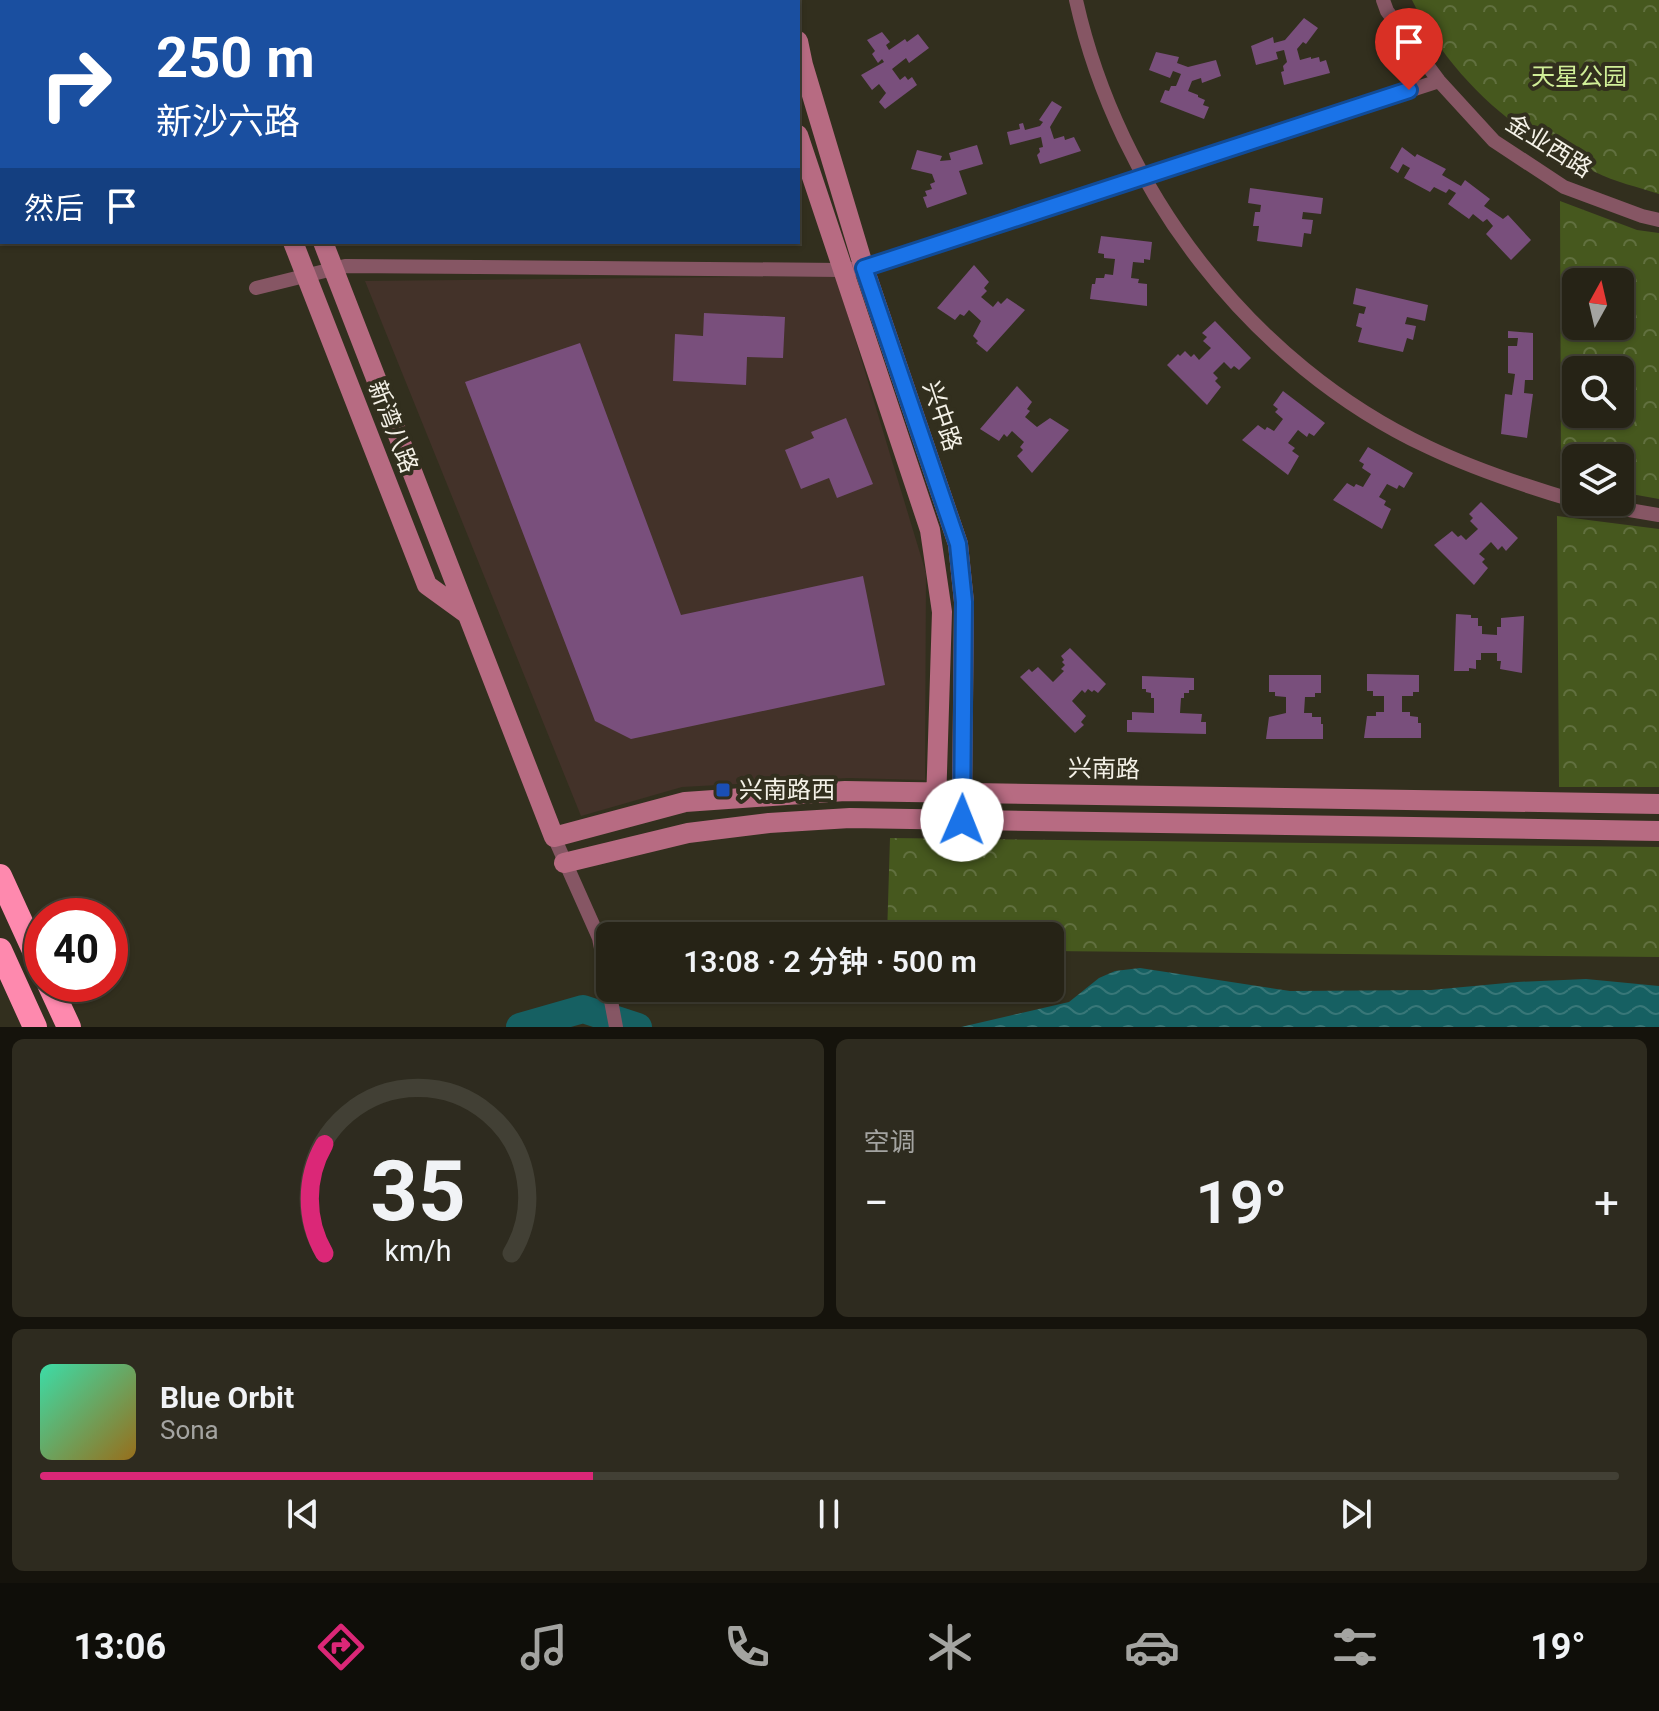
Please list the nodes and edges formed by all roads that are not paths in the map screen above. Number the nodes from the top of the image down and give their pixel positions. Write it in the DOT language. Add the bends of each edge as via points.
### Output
graph roads {
  1 [pos="1076,0"];
  2 [pos="1383,0"];
  3 [pos="800,51"];
  4 [pos="1439,81"];
  5 [pos="800,141"];
  6 [pos="1143,176"];
  7 [pos="1659,220"];
  8 [pos="294,244"];
  9 [pos="324,244"];
  10 [pos="864,268"];
  11 [pos="334,269"];
  12 [pos="841,270"];
  13 [pos="307,276"];
  14 [pos="256,288"];
  15 [pos="1562,497"];
  16 [pos="1634,511"];
  17 [pos="1659,515"];
  18 [pos="467,614"];
  19 [pos="936,792"];
  20 [pos="962,792"];
  21 [pos="1659,804"];
  22 [pos="935,819"];
  23 [pos="962,820"];
  24 [pos="1659,831"];
  25 [pos="554,837"];
  26 [pos="564,863"];
  27 [pos="0,876"];
  28 [pos="24,929"];
  29 [pos="0,950"];
  30 [pos="57,1002"];
  31 [pos="35,1027"];
  32 [pos="69,1027"];
  33 [pos="616,1027"];
  1 -- 6 [label="street" via="1116,123"];
  2 -- 4 [label="street, 金业西路"];
  3 -- 10 [label="street, 兴中路"];
  4 -- 6 [label="street"];
  4 -- 7 [label="street, 金业西路" via="1494,141 1564,187"];
  5 -- 12 [label="street, 兴中路"];
  6 -- 10 [label="street"];
  6 -- 15 [label="street" via="1182,238 1233,301 1334,390 1426,447 1500,479"];
  8 -- 13 [label="street, 新湾八路"];
  9 -- 11 [label="street, 新湾八路"];
  10 -- 12 [label="street"];
  10 -- 20 [label="street, 兴中路" via="958,544 964,602"];
  11 -- 12 [label="street"];
  11 -- 13 [label="street"];
  11 -- 18 [label="street, 新湾八路"];
  12 -- 19 [label="street, 兴中路" via="930,530 942,612"];
  13 -- 14 [label="street"];
  13 -- 18 [label="street, 新湾八路" via="427,585"];
  16 -- 17 [label="street"];
  18 -- 25 [label="street, 新湾八路"];
  19 -- 20 [label="street, 兴南路"];
  19 -- 22 [label="street, 兴中路"];
  19 -- 25 [label="street, 兴南路" via="805,792 685,802"];
  20 -- 21 [label="street, 兴南路"];
  20 -- 23 [label="street, 兴中路"];
  22 -- 23 [label="street"];
  22 -- 26 [label="street" via="850,818 729,827"];
  23 -- 24 [label="street"];
  25 -- 26 [label="street"];
  26 -- 33 [label="street" via="599,938"];
  27 -- 28 [label="highway"];
  29 -- 31 [label="highway"];
  30 -- 32 [label="highway"];
}
